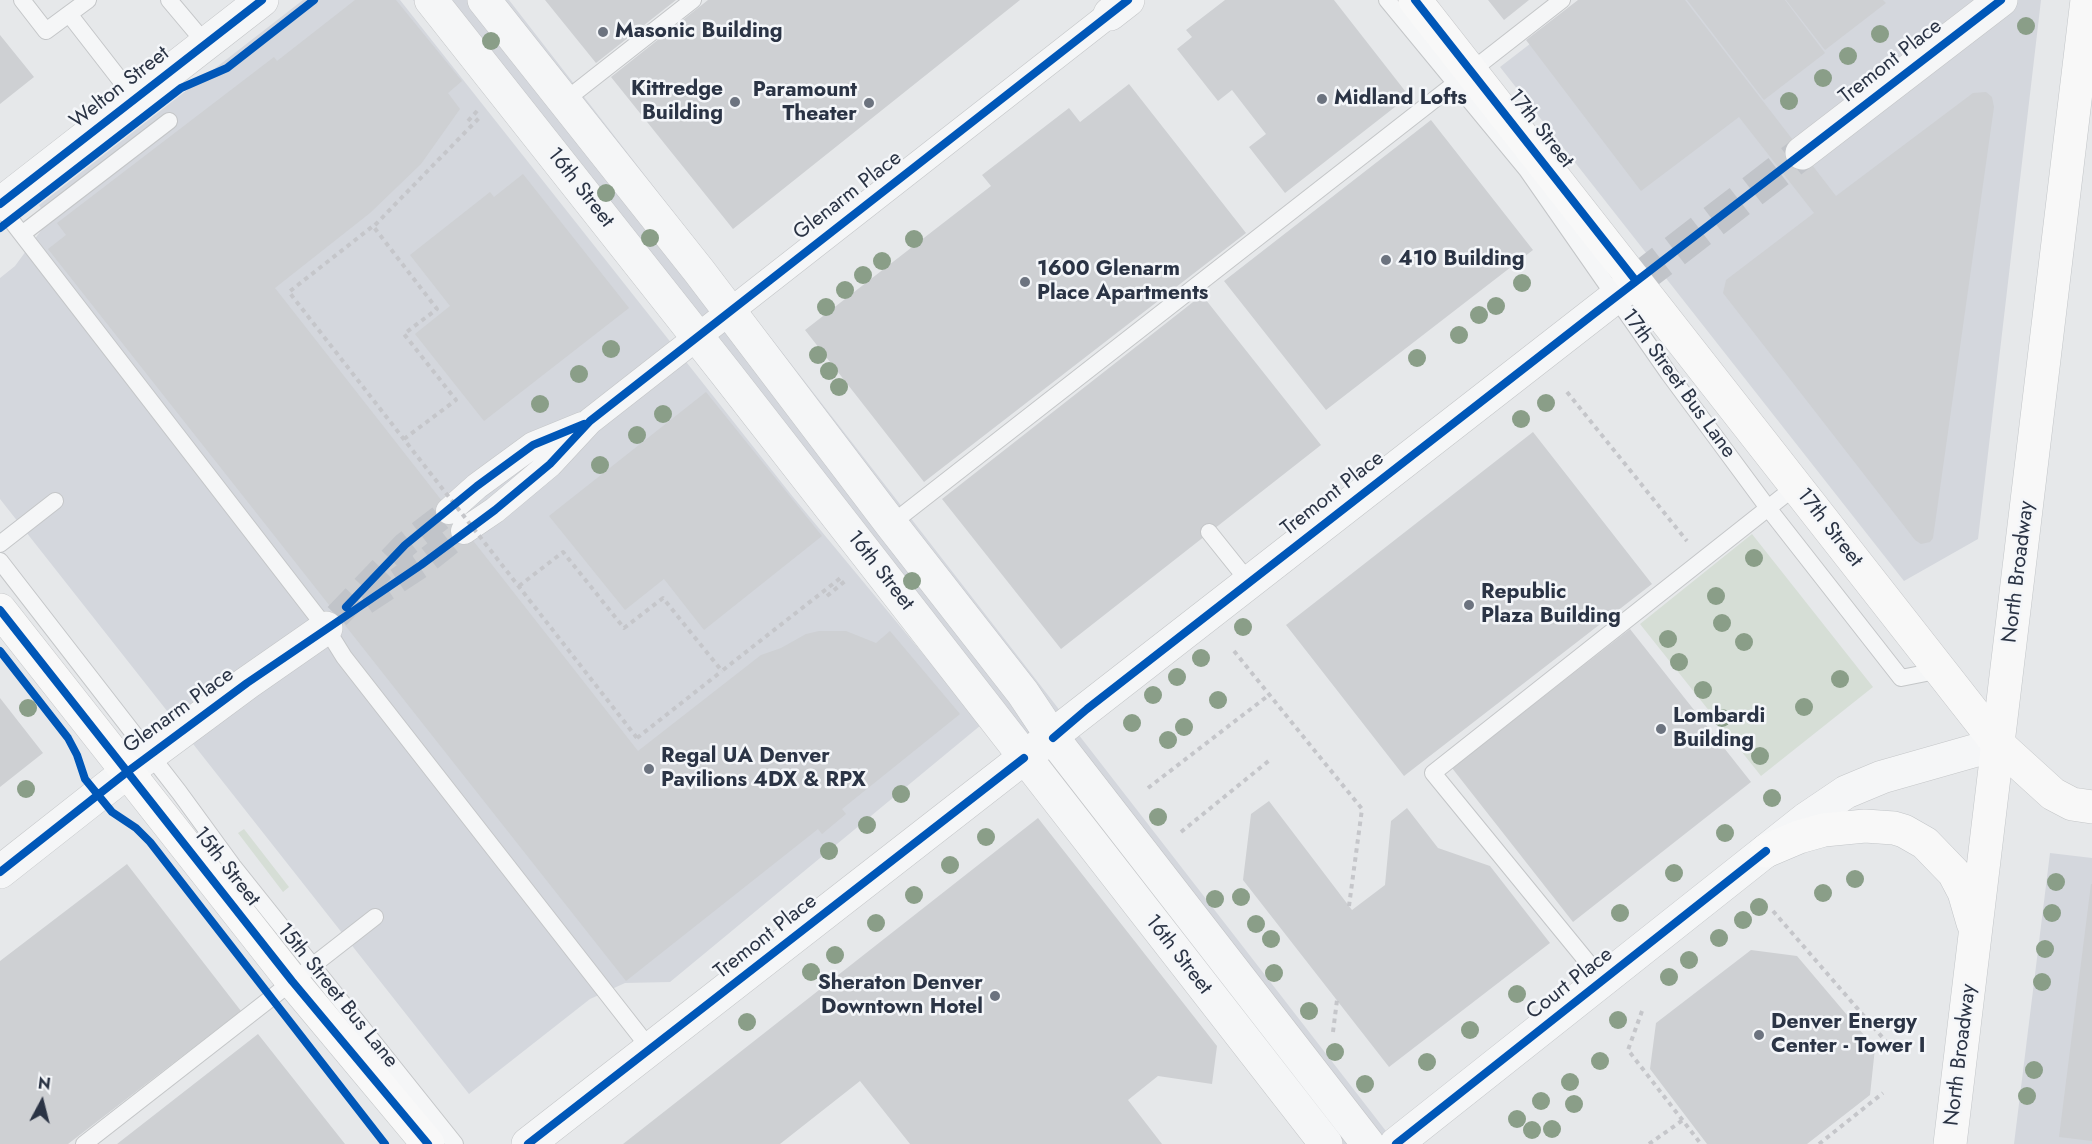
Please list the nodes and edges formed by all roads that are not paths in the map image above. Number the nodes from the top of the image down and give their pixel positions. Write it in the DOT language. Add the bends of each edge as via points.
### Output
graph roads {
  1 [pos="22,0"];
  2 [pos="87,0"];
  3 [pos="169,0"];
  4 [pos="262,0"];
  5 [pos="431,0"];
  6 [pos="484,0"];
  7 [pos="693,0"];
  8 [pos="1387,0"];
  9 [pos="1415,0"];
  10 [pos="1562,0"];
  11 [pos="2001,0"];
  12 [pos="2087,0"];
  13 [pos="1119,7"];
  14 [pos="69,14"];
  15 [pos="206,44"];
  16 [pos="1463,77"];
  17 [pos="135,99"];
  18 [pos="563,102"];
  19 [pos="169,121"];
  20 [pos="1802,153"];
  21 [pos="0,205"];
  22 [pos="22,234"];
  23 [pos="1626,289"];
  24 [pos="729,312"];
  25 [pos="698,337"];
  26 [pos="590,421"];
  27 [pos="1796,486"];
  28 [pos="55,501"];
  29 [pos="1768,508"];
  30 [pos="449,511"];
  31 [pos="891,524"];
  32 [pos="465,531"];
  33 [pos="1209,532"];
  34 [pos="0,544"];
  35 [pos="0,561"];
  36 [pos="1249,582"];
  37 [pos="0,610"];
  38 [pos="334,621"];
  39 [pos="1941,670"];
  40 [pos="1053,738"];
  41 [pos="1998,744"];
  42 [pos="1024,758"];
  43 [pos="138,764"];
  44 [pos="2092,807"];
  45 [pos="1766,851"];
  46 [pos="0,872"];
  47 [pos="375,917"];
  48 [pos="1975,934"];
  49 [pos="302,973"];
  50 [pos="1603,981"];
  51 [pos="651,1050"];
  52 [pos="84,1144"];
  53 [pos="428,1144"];
  54 [pos="455,1144"];
  55 [pos="528,1144"];
  56 [pos="1326,1144"];
  57 [pos="1368,1144"];
  58 [pos="1396,1144"];
  59 [pos="1950,1144"];
  1 -- 14 [label="lane" via="46,32"];
  2 -- 14 [label="lane"];
  3 -- 15 [label="lane"];
  4 -- 15 [label="street, Welton Street"];
  5 -- 25 [label="street, 16th Street"];
  6 -- 18 [label="street, 16th Street"];
  7 -- 18 [label="lane"];
  8 -- 16 [label="lane"];
  9 -- 16 [label="main road, 17th Street"];
  10 -- 16 [label="lane"];
  11 -- 20 [label="street, Tremont Place"];
  12 -- 41 [label="main road, North Broadway"];
  13 -- 24 [label="street, Glenarm Place"];
  14 -- 17 [label="lane"];
  15 -- 17 [label="street, Welton Street"];
  16 -- 23 [label="main road, 17th Street"];
  16 -- 31 [label="lane"];
  17 -- 21 [label="street, Welton Street"];
  18 -- 24 [label="street, 16th Street"];
  19 -- 22 [label="lane"];
  21 -- 22 [label="lane"];
  22 -- 38 [label="lane"];
  23 -- 27 [label="main road, 17th Street"];
  23 -- 29 [label="lane, 17th Street Bus Lane" via="1669,374"];
  23 -- 36 [label="street, Tremont Place"];
  24 -- 25 [label="street, Glenarm Place"];
  24 -- 31 [label="street, 16th Street"];
  25 -- 26 [label="street, Glenarm Place"];
  25 -- 42 [label="street, 16th Street"];
  26 -- 30 [label="street, Glenarm Place" via="533,445"];
  26 -- 32 [label="street, Glenarm Place" via="550,464"];
  27 -- 29 [label="lane"];
  27 -- 39 [label="main road, 17th Street"];
  28 -- 34 [label="lane"];
  29 -- 39 [label="lane, 17th Street Bus Lane" via="1901,678"];
  29 -- 50 [label="lane" via="1433,773"];
  31 -- 40 [label="street, 16th Street" via="1023,693"];
  33 -- 36 [label="lane"];
  35 -- 43 [label="lane"];
  36 -- 40 [label="street, Tremont Place"];
  37 -- 43 [label="main road, 15th Street" via="102,737"];
  38 -- 43 [label="street, Glenarm Place"];
  38 -- 51 [label="lane" via="344,657"];
  39 -- 41 [label="main road, 17th Street"];
  40 -- 42 [label="street, Tremont Place"];
  40 -- 57 [label="street, 16th Street"];
  41 -- 44 [label="main road, 17th Street" via="2053,794 2072,804"];
  41 -- 45 [label="street, Court Place" via="1882,777 1846,792"];
  41 -- 48 [label="main road, North Broadway"];
  42 -- 51 [label="street, Tremont Place"];
  42 -- 56 [label="street, 16th Street"];
  43 -- 46 [label="street, Glenarm Place"];
  43 -- 49 [label="main road, 15th Street" via="159,810"];
  45 -- 48 [label="main road" via="1824,830 1865,826 1904,831 1924,843 1954,873 1964,892"];
  45 -- 50 [label="street, Court Place"];
  47 -- 49 [label="lane"];
  48 -- 59 [label="main road, North Broadway"];
  49 -- 52 [label="lane"];
  49 -- 53 [label="main road, 15th Street"];
  49 -- 54 [label="lane, 15th Street Bus Lane"];
  50 -- 58 [label="street, Court Place"];
  51 -- 55 [label="street, Tremont Place"];
}
